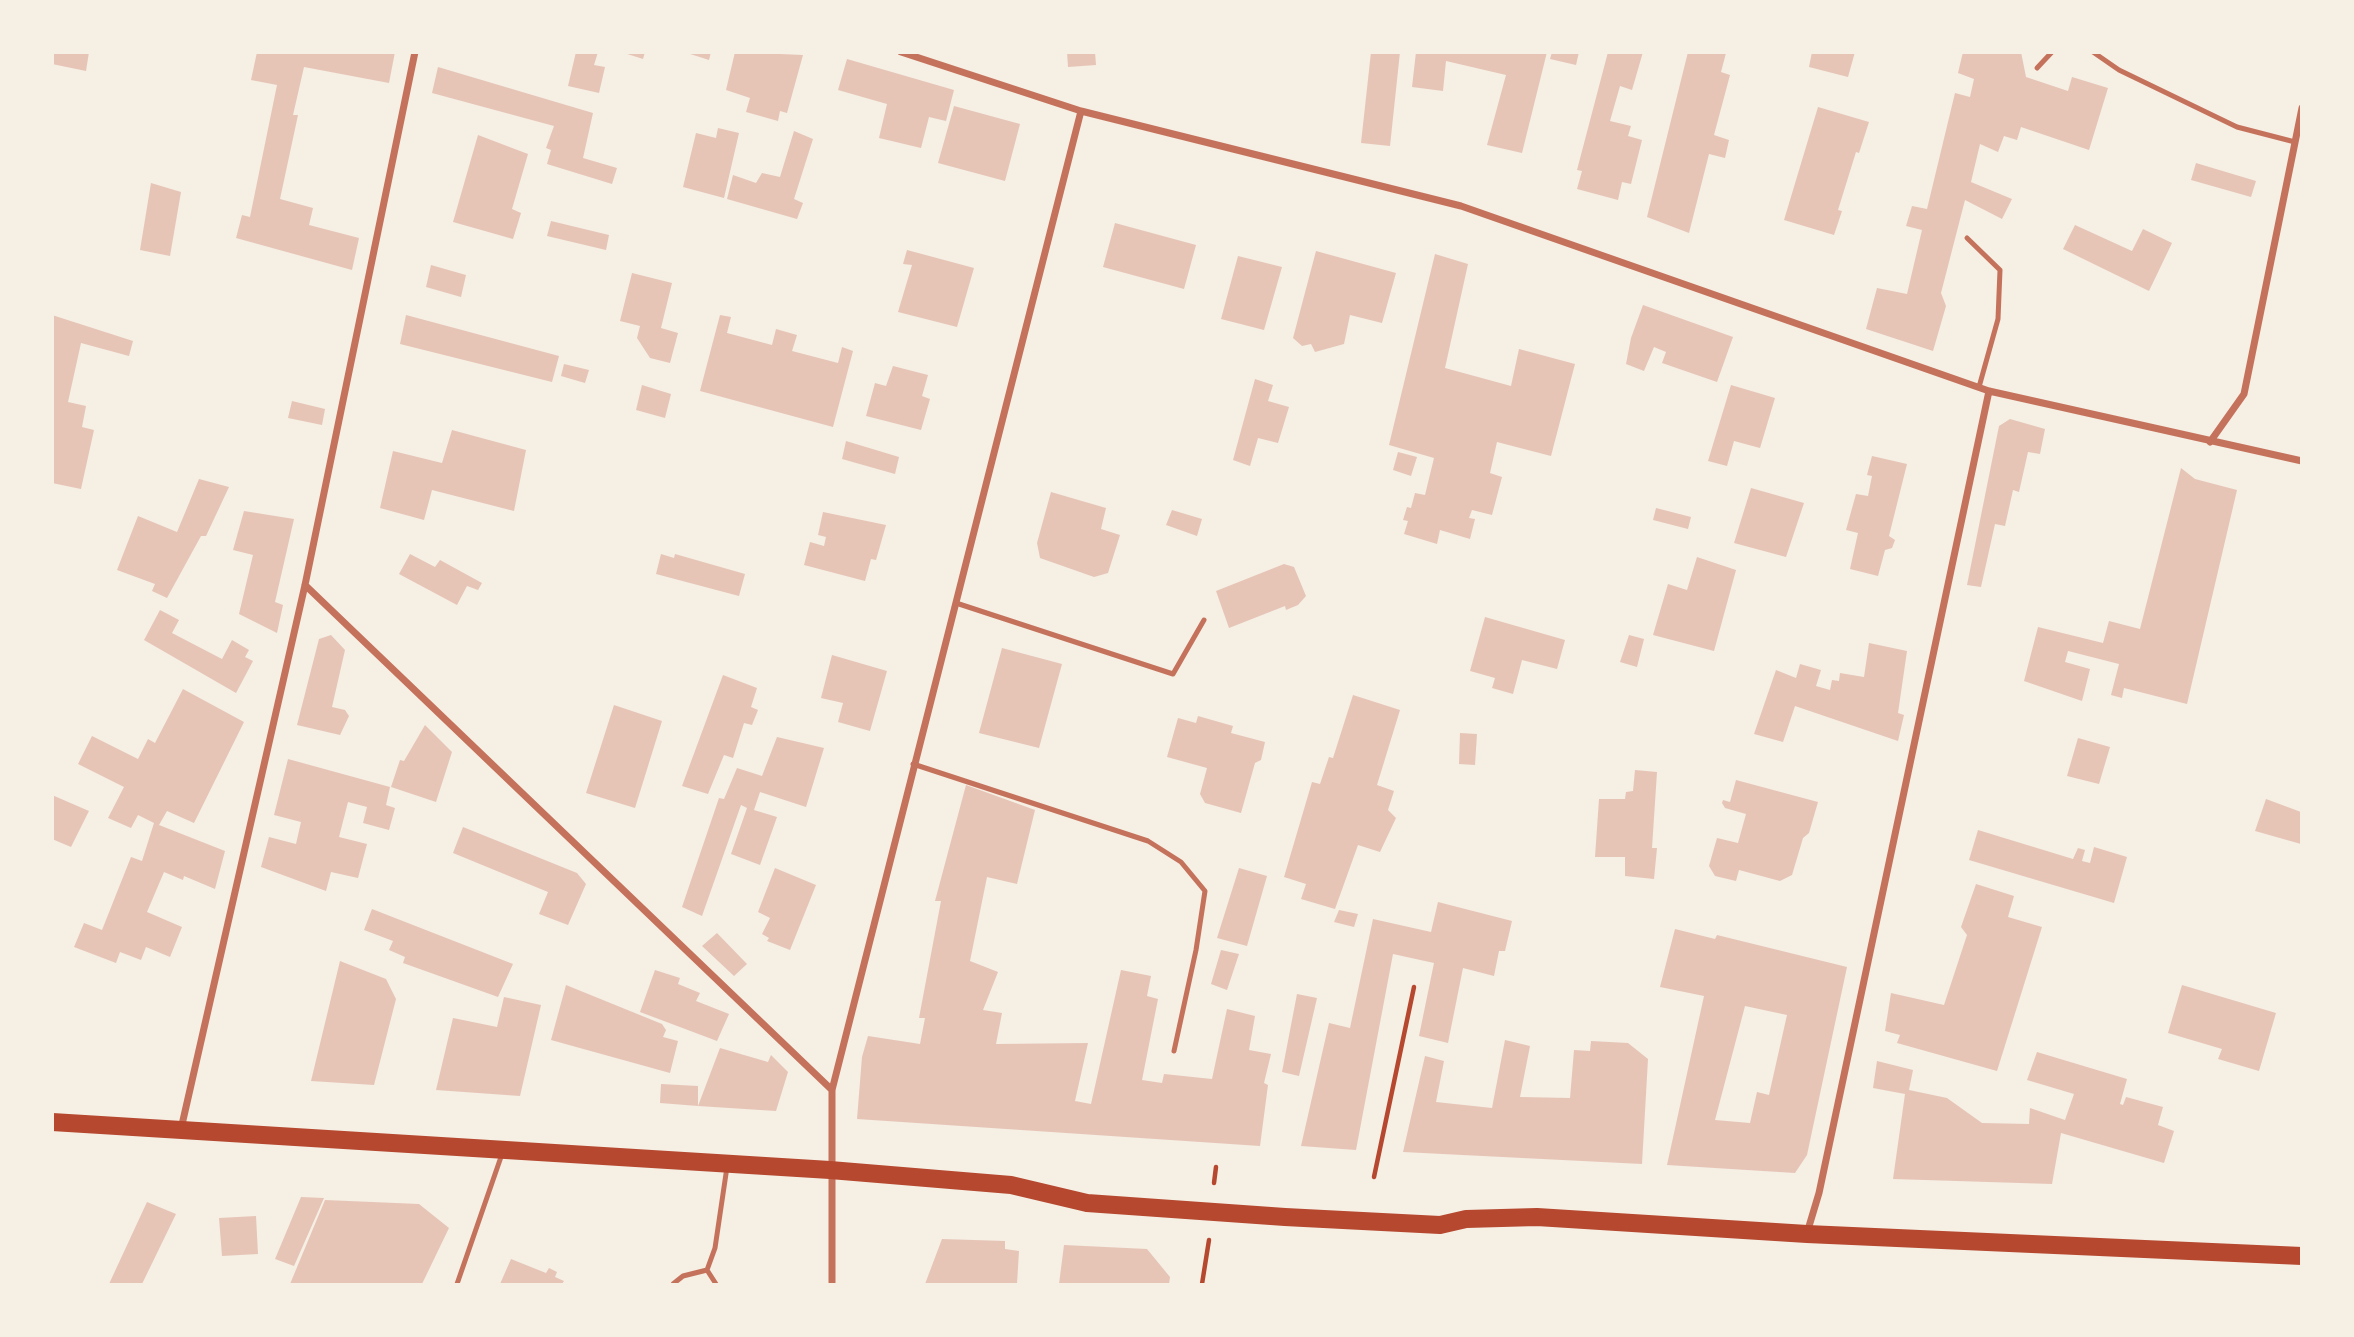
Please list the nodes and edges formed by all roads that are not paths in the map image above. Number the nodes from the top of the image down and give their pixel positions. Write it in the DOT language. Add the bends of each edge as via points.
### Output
graph roads {
  1 [pos="415,52"];
  2 [pos="901,52"];
  3 [pos="2052,52"];
  4 [pos="2093,52"];
  5 [pos="2037,68"];
  6 [pos="2301,108"];
  7 [pos="1081,111"];
  8 [pos="2295,142"];
  9 [pos="1967,238"];
  10 [pos="1979,387"];
  11 [pos="1989,391"];
  12 [pos="2210,442"];
  13 [pos="2301,461"];
  14 [pos="304,585"];
  15 [pos="956,603"];
  16 [pos="1204,620"];
  17 [pos="913,764"];
  18 [pos="1174,1051"];
  19 [pos="832,1090"];
  20 [pos="52,1122"];
  21 [pos="180,1129"];
  22 [pos="503,1151"];
  23 [pos="727,1164"];
  24 [pos="830,1170"];
  25 [pos="1807,1234"];
  26 [pos="2301,1256"];
  27 [pos="707,1270"];
  28 [pos="457,1284"];
  29 [pos="673,1284"];
  30 [pos="716,1284"];
  31 [pos="832,1284"];
  1 -- 14 [label="street"];
  2 -- 7 [label="street"];
  3 -- 5 [label="lane"];
  4 -- 8 [label="lane" via="2119,70 2237,127"];
  6 -- 8 [label="street"];
  7 -- 10 [label="street" via="1461,206"];
  7 -- 15 [label="street"];
  8 -- 12 [label="street" via="2244,394"];
  9 -- 10 [label="lane" via="2000,270 1998,319"];
  10 -- 11 [label="street"];
  11 -- 12 [label="street"];
  11 -- 25 [label="street"];
  12 -- 13 [label="street"];
  14 -- 19 [label="street"];
  14 -- 21 [label="street"];
  15 -- 16 [label="lane" via="1173,674"];
  15 -- 17 [label="street"];
  17 -- 18 [label="lane" via="1148,841 1181,862 1205,891"];
  17 -- 19 [label="street"];
  19 -- 24 [label="street"];
  20 -- 21 [label="main road"];
  21 -- 22 [label="main road"];
  22 -- 23 [label="main road"];
  22 -- 28 [label="lane"];
  23 -- 24 [label="main road"];
  23 -- 27 [label="lane" via="715,1248"];
  24 -- 25 [label="main road" via="1011,1185 1087,1203 1135,1207 1440,1225 1466,1219 1537,1217"];
  24 -- 31 [label="street"];
  25 -- 26 [label="main road"];
  27 -- 29 [label="lane" via="683,1276"];
  27 -- 30 [label="lane"];
}
